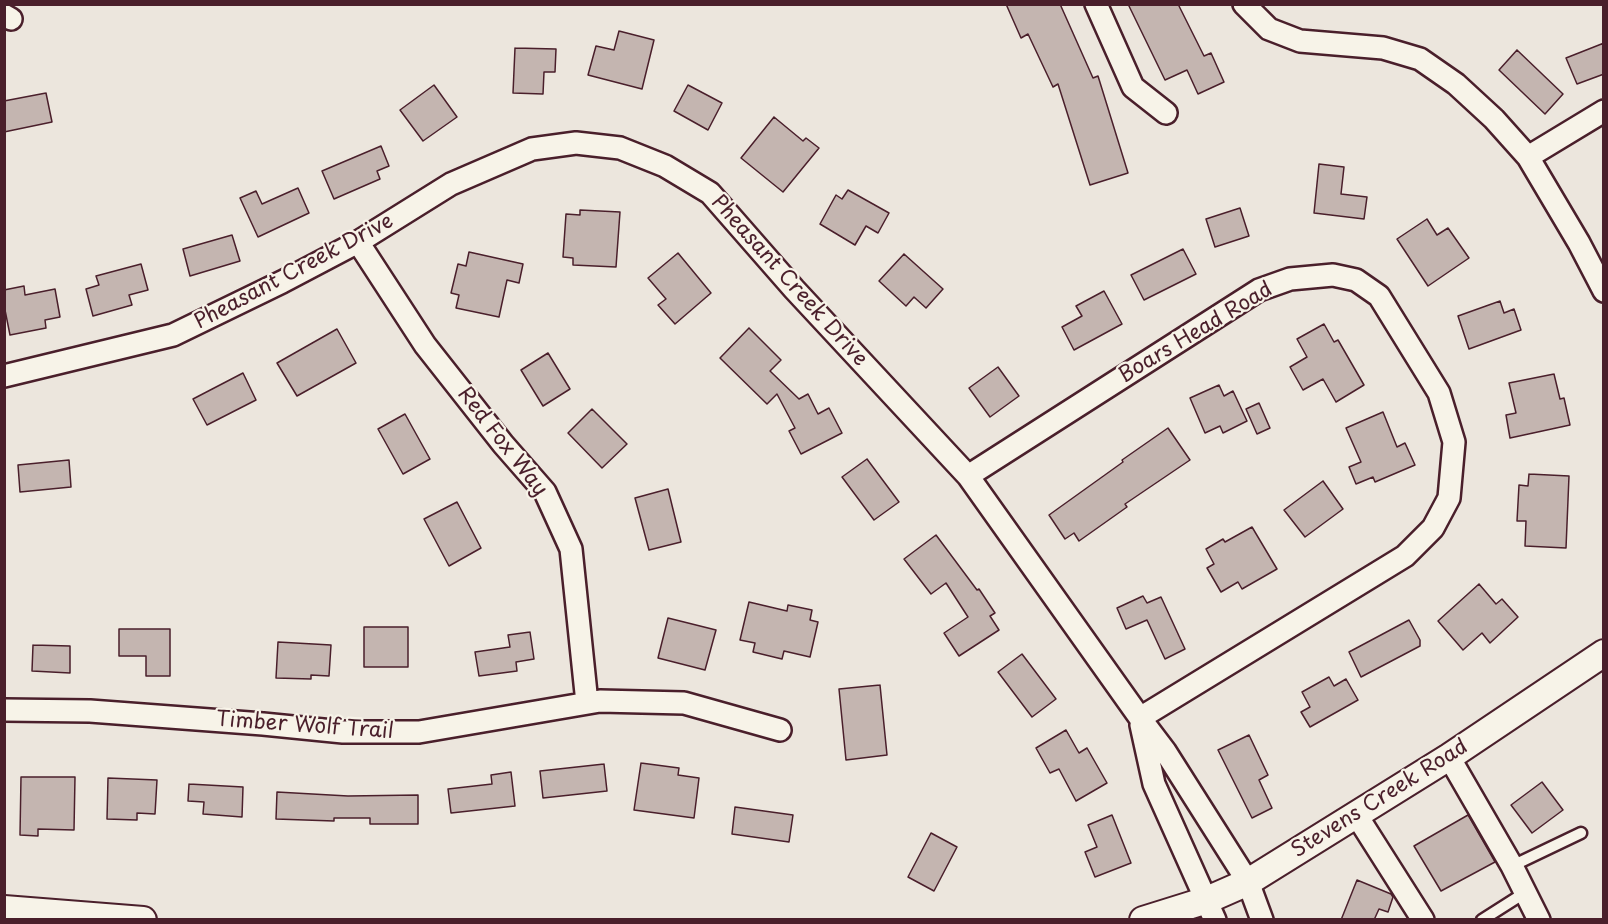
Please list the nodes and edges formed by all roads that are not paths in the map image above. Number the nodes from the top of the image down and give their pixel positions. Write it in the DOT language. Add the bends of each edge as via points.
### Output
graph roads {
  1 [pos="1096,4"];
  2 [pos="1244,4"];
  3 [pos="1604,111"];
  4 [pos="1166,113"];
  5 [pos="1528,157"];
  6 [pos="358,242"];
  7 [pos="1604,291"];
  8 [pos="4,376"];
  9 [pos="968,476"];
  10 [pos="1604,653"];
  11 [pos="587,703"];
  12 [pos="4,710"];
  13 [pos="1140,718"];
  14 [pos="780,730"];
  15 [pos="1449,757"];
  16 [pos="1199,804"];
  17 [pos="1357,816"];
  18 [pos="1170,818"];
  19 [pos="1581,832"];
  20 [pos="1512,866"];
  21 [pos="1248,882"];
  22 [pos="1526,892"];
  23 [pos="4,909"];
  24 [pos="1211,910"];
  25 [pos="1420,918"];
  26 [pos="143,920"];
  27 [pos="1143,920"];
  28 [pos="1263,920"];
  29 [pos="1482,920"];
  30 [pos="1539,920"];
  1 -- 4 [label="street" via="1133,87"];
  2 -- 5 [label="street" via="1269,29 1300,40 1383,48 1420,59 1456,84"];
  3 -- 5 [label="street"];
  5 -- 7 [label="street"];
  6 -- 8 [label="street, Pheasant Creek Drive" via="173,335"];
  6 -- 9 [label="street, Pheasant Creek Drive" via="451,184 532,149 576,143 620,148 665,166 710,193"];
  6 -- 11 [label="street, Red Fox Way" via="425,345 545,492 571,549"];
  9 -- 13 [label="street, Pheasant Creek Drive"];
  9 -- 13 [label="street, Boars Head Road" via="1259,290 1290,279 1333,275 1356,280 1379,296 1438,393 1454,442 1449,498 1433,528 1405,556"];
  10 -- 15 [label="street, Stevens Creek Road"];
  11 -- 12 [label="street, Timber Wolf Trail" via="419,732 343,732 90,711"];
  11 -- 14 [label="street, Timber Wolf Trail" via="684,703"];
  13 -- 16 [label="street, Pheasant Creek Drive"];
  13 -- 18 [label="street, Pheasant Creek Drive" via="1154,784"];
  15 -- 17 [label="street, Stevens Creek Road"];
  15 -- 20 [label="street"];
  16 -- 18 [label="street"];
  16 -- 21 [label="street, Pheasant Creek Drive"];
  17 -- 21 [label="street, Stevens Creek Road"];
  17 -- 25 [label="street"];
  18 -- 24 [label="street, Pheasant Creek Drive"];
  19 -- 20 [label="lane"];
  20 -- 22 [label="street"];
  21 -- 24 [label="street, Stevens Creek Road"];
  21 -- 28 [label="street, Pheasant Creek Drive"];
  22 -- 29 [label="lane"];
  22 -- 30 [label="street"];
  23 -- 26 [label="street"];
  24 -- 27 [label="street, Stevens Creek Road"];
}
